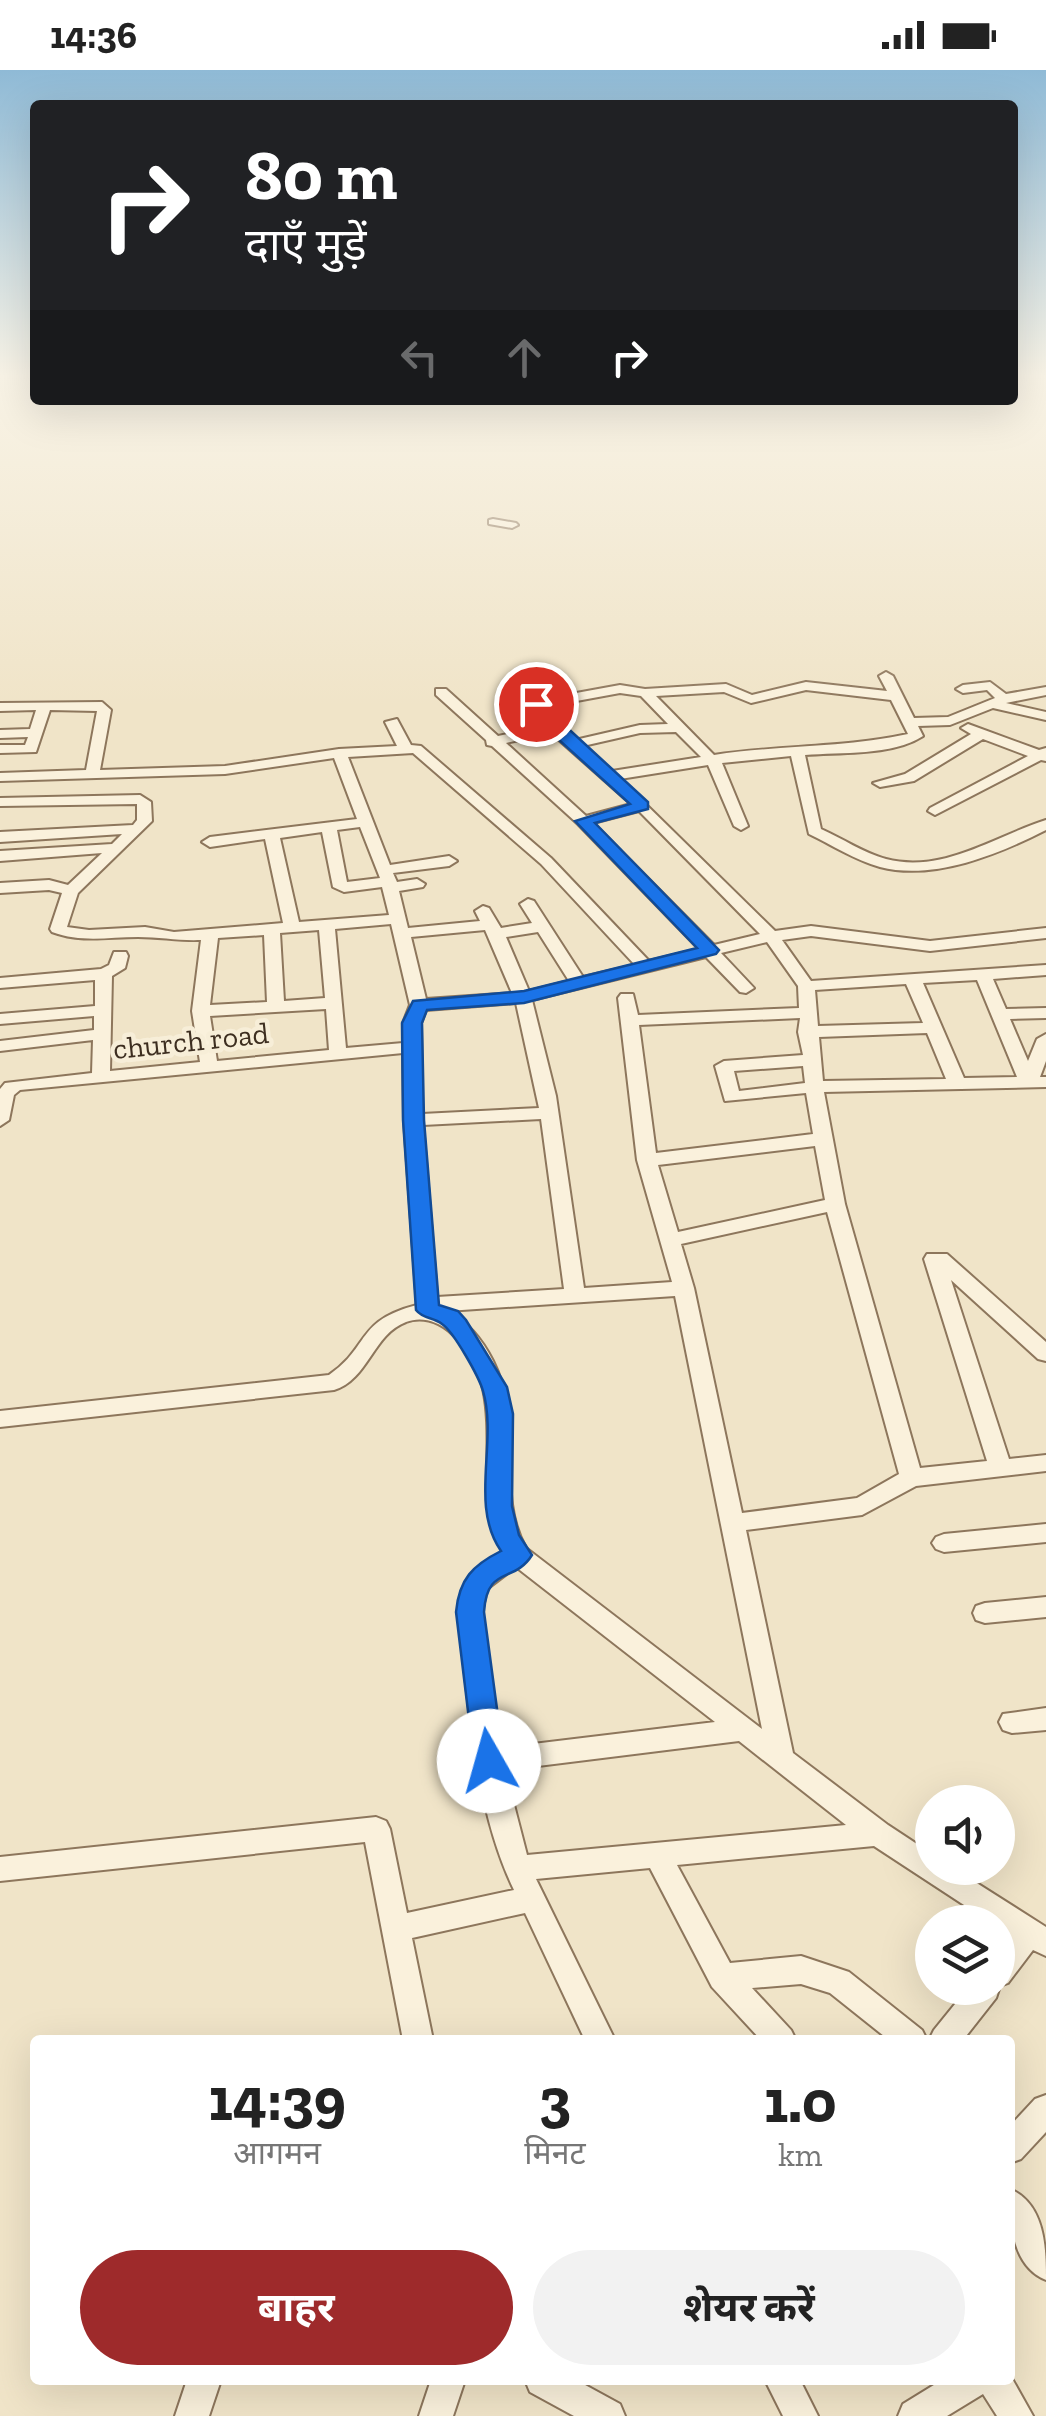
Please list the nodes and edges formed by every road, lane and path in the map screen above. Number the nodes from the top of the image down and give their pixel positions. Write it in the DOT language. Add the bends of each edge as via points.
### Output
graph roads {
  1 [pos="493,522"];
  2 [pos="512,525"];
  3 [pos="886,676"];
  4 [pos="1016,676"];
  5 [pos="517,682"];
  6 [pos="963,688"];
  7 [pos="1024,691"];
  8 [pos="1046,691"];
  9 [pos="441,692"];
  10 [pos="645,693"];
  11 [pos="895,696"];
  12 [pos="996,700"];
  13 [pos="1046,700"];
  14 [pos="536,704"];
  15 [pos="44,706"];
  16 [pos="0,708"];
  17 [pos="951,720"];
  18 [pos="392,722"];
  19 [pos="908,722"];
  20 [pos="1029,725"];
  21 [pos="554,728"];
  22 [pos="677,728"];
  23 [pos="35,733"];
  24 [pos="0,734"];
  25 [pos="981,734"];
  26 [pos="492,742"];
  27 [pos="574,744"];
  28 [pos="405,748"];
  29 [pos="0,749"];
  30 [pos="797,752"];
  31 [pos="339,753"];
  32 [pos="1043,755"];
  33 [pos="711,760"];
  34 [pos="92,774"];
  35 [pos="610,776"];
  36 [pos="0,777"];
  37 [pos="880,782"];
  38 [pos="0,802"];
  39 [pos="642,806"];
  40 [pos="935,811"];
  41 [pos="583,821"];
  42 [pos="366,822"];
  43 [pos="1046,824"];
  44 [pos="741,826"];
  45 [pos="329,827"];
  46 [pos="133,829"];
  47 [pos="272,835"];
  48 [pos="0,837"];
  49 [pos="210,842"];
  50 [pos="114,848"];
  51 [pos="0,856"];
  52 [pos="450,861"];
  53 [pos="546,861"];
  54 [pos="524,866"];
  55 [pos="0,867"];
  56 [pos="388,880"];
  57 [pos="417,884"];
  58 [pos="0,888"];
  59 [pos="71,891"];
  60 [pos="528,904"];
  61 [pos="491,923"];
  62 [pos="327,925"];
  63 [pos="401,926"];
  64 [pos="540,927"];
  65 [pos="292,928"];
  66 [pos="272,929"];
  67 [pos="210,934"];
  68 [pos="1046,934"];
  69 [pos="771,936"];
  70 [pos="976,942"];
  71 [pos="710,950"];
  72 [pos="120,956"];
  73 [pos="644,965"];
  74 [pos="1046,970"];
  75 [pos="104,974"];
  76 [pos="986,974"];
  77 [pos="913,980"];
  78 [pos="578,982"];
  79 [pos="0,983"];
  80 [pos="806,986"];
  81 [pos="746,988"];
  82 [pos="524,997"];
  83 [pos="333,1004"];
  84 [pos="420,1005"];
  85 [pos="276,1006"];
  86 [pos="105,1010"];
  87 [pos="202,1011"];
  88 [pos="1046,1013"];
  89 [pos="1001,1014"];
  90 [pos="0,1019"];
  91 [pos="807,1022"];
  92 [pos="933,1028"];
  93 [pos="103,1034"];
  94 [pos="1046,1039"];
  95 [pos="0,1046"];
  96 [pos="413,1047"];
  97 [pos="338,1054"];
  98 [pos="812,1060"];
  99 [pos="209,1066"];
  100 [pos="101,1078"];
  101 [pos="1040,1085"];
  102 [pos="958,1086"];
  103 [pos="6,1087"];
  104 [pos="814,1087"];
  105 [pos="548,1113"];
  106 [pos="0,1120"];
  107 [pos="413,1120"];
  108 [pos="823,1139"];
  109 [pos="647,1160"];
  110 [pos="834,1204"];
  111 [pos="672,1240"];
  112 [pos="684,1288"];
  113 [pos="575,1295"];
  114 [pos="428,1308"];
  115 [pos="1046,1354"];
  116 [pos="0,1419"];
  117 [pos="1046,1463"];
  118 [pos="1001,1469"];
  119 [pos="911,1478"];
  120 [pos="732,1523"];
  121 [pos="1046,1533"];
  122 [pos="944,1542"];
  123 [pos="518,1555"];
  124 [pos="1046,1607"];
  125 [pos="985,1612"];
  126 [pos="1046,1719"];
  127 [pos="1012,1722"];
  128 [pos="741,1730"];
  129 [pos="781,1760"];
  130 [pos="489,1761"];
  131 [pos="878,1834"];
  132 [pos="657,1854"];
  133 [pos="517,1868"];
  134 [pos="0,1869"];
  135 [pos="532,1899"];
  136 [pos="395,1930"];
  137 [pos="1038,1938"];
  138 [pos="1015,1958"];
  139 [pos="722,1976"];
  140 [pos="972,2005"];
  141 [pos="417,2035"];
  142 [pos="598,2035"];
  143 [pos="776,2035"];
  144 [pos="906,2035"];
  145 [pos="948,2035"];
  146 [pos="1046,2110"];
  147 [pos="1015,2143"];
  148 [pos="1015,2213"];
  149 [pos="1046,2264"];
  150 [pos="202,2385"];
  151 [pos="446,2385"];
  152 [pos="551,2385"];
  153 [pos="785,2385"];
  154 [pos="966,2385"];
  155 [pos="997,2385"];
  156 [pos="192,2416"];
  157 [pos="436,2416"];
  158 [pos="608,2416"];
  159 [pos="802,2416"];
  160 [pos="915,2416"];
  161 [pos="1016,2416"];
  1 -- 2 [label="street"];
  3 -- 11 [label="street"];
  4 -- 7 [label="street"];
  5 -- 14 [label="street"];
  6 -- 12 [label="street" via="990,686"];
  7 -- 8 [label="street"];
  7 -- 12 [label="street"];
  9 -- 26 [label="street"];
  10 -- 11 [label="street" via="726,688 751,698 806,686"];
  10 -- 14 [label="street" via="620,689"];
  10 -- 22 [label="street"];
  11 -- 19 [label="street"];
  12 -- 17 [label="street"];
  12 -- 20 [label="street"];
  13 -- 20 [label="street" via="1036,700"];
  14 -- 21 [label="street"];
  15 -- 16 [label="street"];
  15 -- 23 [label="street"];
  15 -- 34 [label="street" via="104,710"];
  17 -- 19 [label="street"];
  17 -- 25 [label="street"];
  18 -- 28 [label="street"];
  19 -- 30 [label="street" via="916,736"];
  20 -- 25 [label="street"];
  20 -- 32 [label="street"];
  21 -- 26 [label="street"];
  21 -- 27 [label="street"];
  22 -- 27 [label="street"];
  22 -- 33 [label="street"];
  23 -- 24 [label="street"];
  23 -- 29 [label="street" via="30,749"];
  25 -- 37 [label="street" via="909,778"];
  26 -- 41 [label="street"];
  27 -- 35 [label="street"];
  28 -- 31 [label="street"];
  28 -- 53 [label="street" via="424,752"];
  30 -- 33 [label="street"];
  30 -- 43 [label="street" via="814,831 888,865 933,863 1009,844"];
  31 -- 34 [label="street" via="225,770"];
  31 -- 42 [label="street"];
  32 -- 40 [label="street"];
  33 -- 35 [label="street"];
  33 -- 44 [label="street"];
  34 -- 36 [label="street"];
  35 -- 39 [label="street"];
  38 -- 46 [label="street" via="140,799 145,822"];
  39 -- 41 [label="street"];
  39 -- 69 [label="street"];
  41 -- 71 [label="street"];
  42 -- 45 [label="street"];
  42 -- 56 [label="street"];
  45 -- 47 [label="street"];
  45 -- 56 [label="street" via="339,884"];
  46 -- 48 [label="street"];
  46 -- 50 [label="street"];
  47 -- 49 [label="street"];
  47 -- 65 [label="street"];
  50 -- 51 [label="street"];
  50 -- 59 [label="street"];
  51 -- 55 [label="street"];
  52 -- 56 [label="street"];
  53 -- 54 [label="street"];
  53 -- 73 [label="street"];
  56 -- 57 [label="street"];
  56 -- 63 [label="street"];
  58 -- 59 [label="street" via="49,885"];
  59 -- 67 [label="street" via="58,929 69,934"];
  60 -- 64 [label="street"];
  61 -- 63 [label="street"];
  61 -- 64 [label="street"];
  61 -- 82 [label="street"];
  62 -- 63 [label="street"];
  62 -- 65 [label="street"];
  62 -- 83 [label="street"];
  63 -- 84 [label="street"];
  64 -- 78 [label="street"];
  65 -- 66 [label="street"];
  66 -- 67 [label="street"];
  66 -- 85 [label="street"];
  67 -- 87 [label="street"];
  68 -- 70 [label="street"];
  69 -- 70 [label="street" via="811,930 930,946"];
  69 -- 71 [label="street"];
  69 -- 80 [label="street"];
  70 -- 76 [label="street"];
  71 -- 73 [label="street"];
  71 -- 81 [label="street"];
  72 -- 75 [label="street" via="117,968"];
  73 -- 78 [label="street"];
  74 -- 76 [label="street"];
  75 -- 79 [label="street"];
  75 -- 86 [label="street"];
  76 -- 77 [label="street"];
  76 -- 89 [label="street"];
  77 -- 80 [label="street"];
  77 -- 92 [label="street"];
  78 -- 82 [label="street"];
  80 -- 91 [label="street"];
  82 -- 84 [label="street"];
  82 -- 105 [label="street"];
  83 -- 85 [label="street"];
  83 -- 97 [label="street"];
  84 -- 96 [label="street"];
  85 -- 87 [label="street"];
  86 -- 90 [label="street"];
  86 -- 93 [label="street"];
  87 -- 99 [label="street"];
  88 -- 89 [label="street"];
  89 -- 101 [label="street"];
  91 -- 92 [label="street"];
  91 -- 98 [label="street"];
  91 -- 109 [label="street" via="629,1009"];
  92 -- 102 [label="street"];
  93 -- 95 [label="street"];
  93 -- 100 [label="street"];
  94 -- 101 [label="street"];
  96 -- 97 [label="street, church road"];
  96 -- 107 [label="street"];
  97 -- 99 [label="street, church road"];
  98 -- 104 [label="street"];
  98 -- 104 [label="street" via="724,1066 731,1098"];
  99 -- 100 [label="street, church road"];
  100 -- 103 [label="street, church road"];
  101 -- 102 [label="street"];
  102 -- 104 [label="street"];
  103 -- 106 [label="street, church road"];
  104 -- 108 [label="street"];
  105 -- 107 [label="street"];
  105 -- 113 [label="street"];
  107 -- 114 [label="street"];
  108 -- 109 [label="street"];
  108 -- 110 [label="street"];
  109 -- 111 [label="street"];
  110 -- 111 [label="street"];
  110 -- 119 [label="street"];
  111 -- 112 [label="street"];
  112 -- 113 [label="street"];
  112 -- 120 [label="street"];
  113 -- 114 [label="street"];
  114 -- 116 [label="street" via="385,1323 355,1366 334,1382"];
  114 -- 123 [label="street" via="458,1326 494,1387 499,1506"];
  115 -- 118 [label="street" via="934,1259"];
  117 -- 118 [label="street"];
  118 -- 119 [label="street"];
  119 -- 120 [label="street" via="862,1506"];
  120 -- 129 [label="street"];
  121 -- 122 [label="street"];
  123 -- 128 [label="street"];
  123 -- 130 [label="street" via="482,1573 471,1593"];
  124 -- 125 [label="street"];
  126 -- 127 [label="street"];
  128 -- 129 [label="street"];
  128 -- 130 [label="street"];
  129 -- 131 [label="street"];
  130 -- 133 [label="street"];
  131 -- 132 [label="street"];
  131 -- 137 [label="street"];
  132 -- 133 [label="street"];
  132 -- 139 [label="street"];
  133 -- 135 [label="street"];
  134 -- 136 [label="street" via="376,1829"];
  135 -- 136 [label="street"];
  135 -- 142 [label="street"];
  136 -- 141 [label="street"];
  137 -- 138 [label="street"];
  139 -- 143 [label="street"];
  139 -- 144 [label="street" via="801,1970 839,1982"];
  140 -- 145 [label="street"];
  146 -- 147 [label="street"];
  148 -- 149 [label="street"];
  150 -- 156 [label="street"];
  151 -- 157 [label="street"];
  152 -- 158 [label="street"];
  153 -- 159 [label="street"];
  154 -- 160 [label="street"];
  155 -- 161 [label="street"];
}
